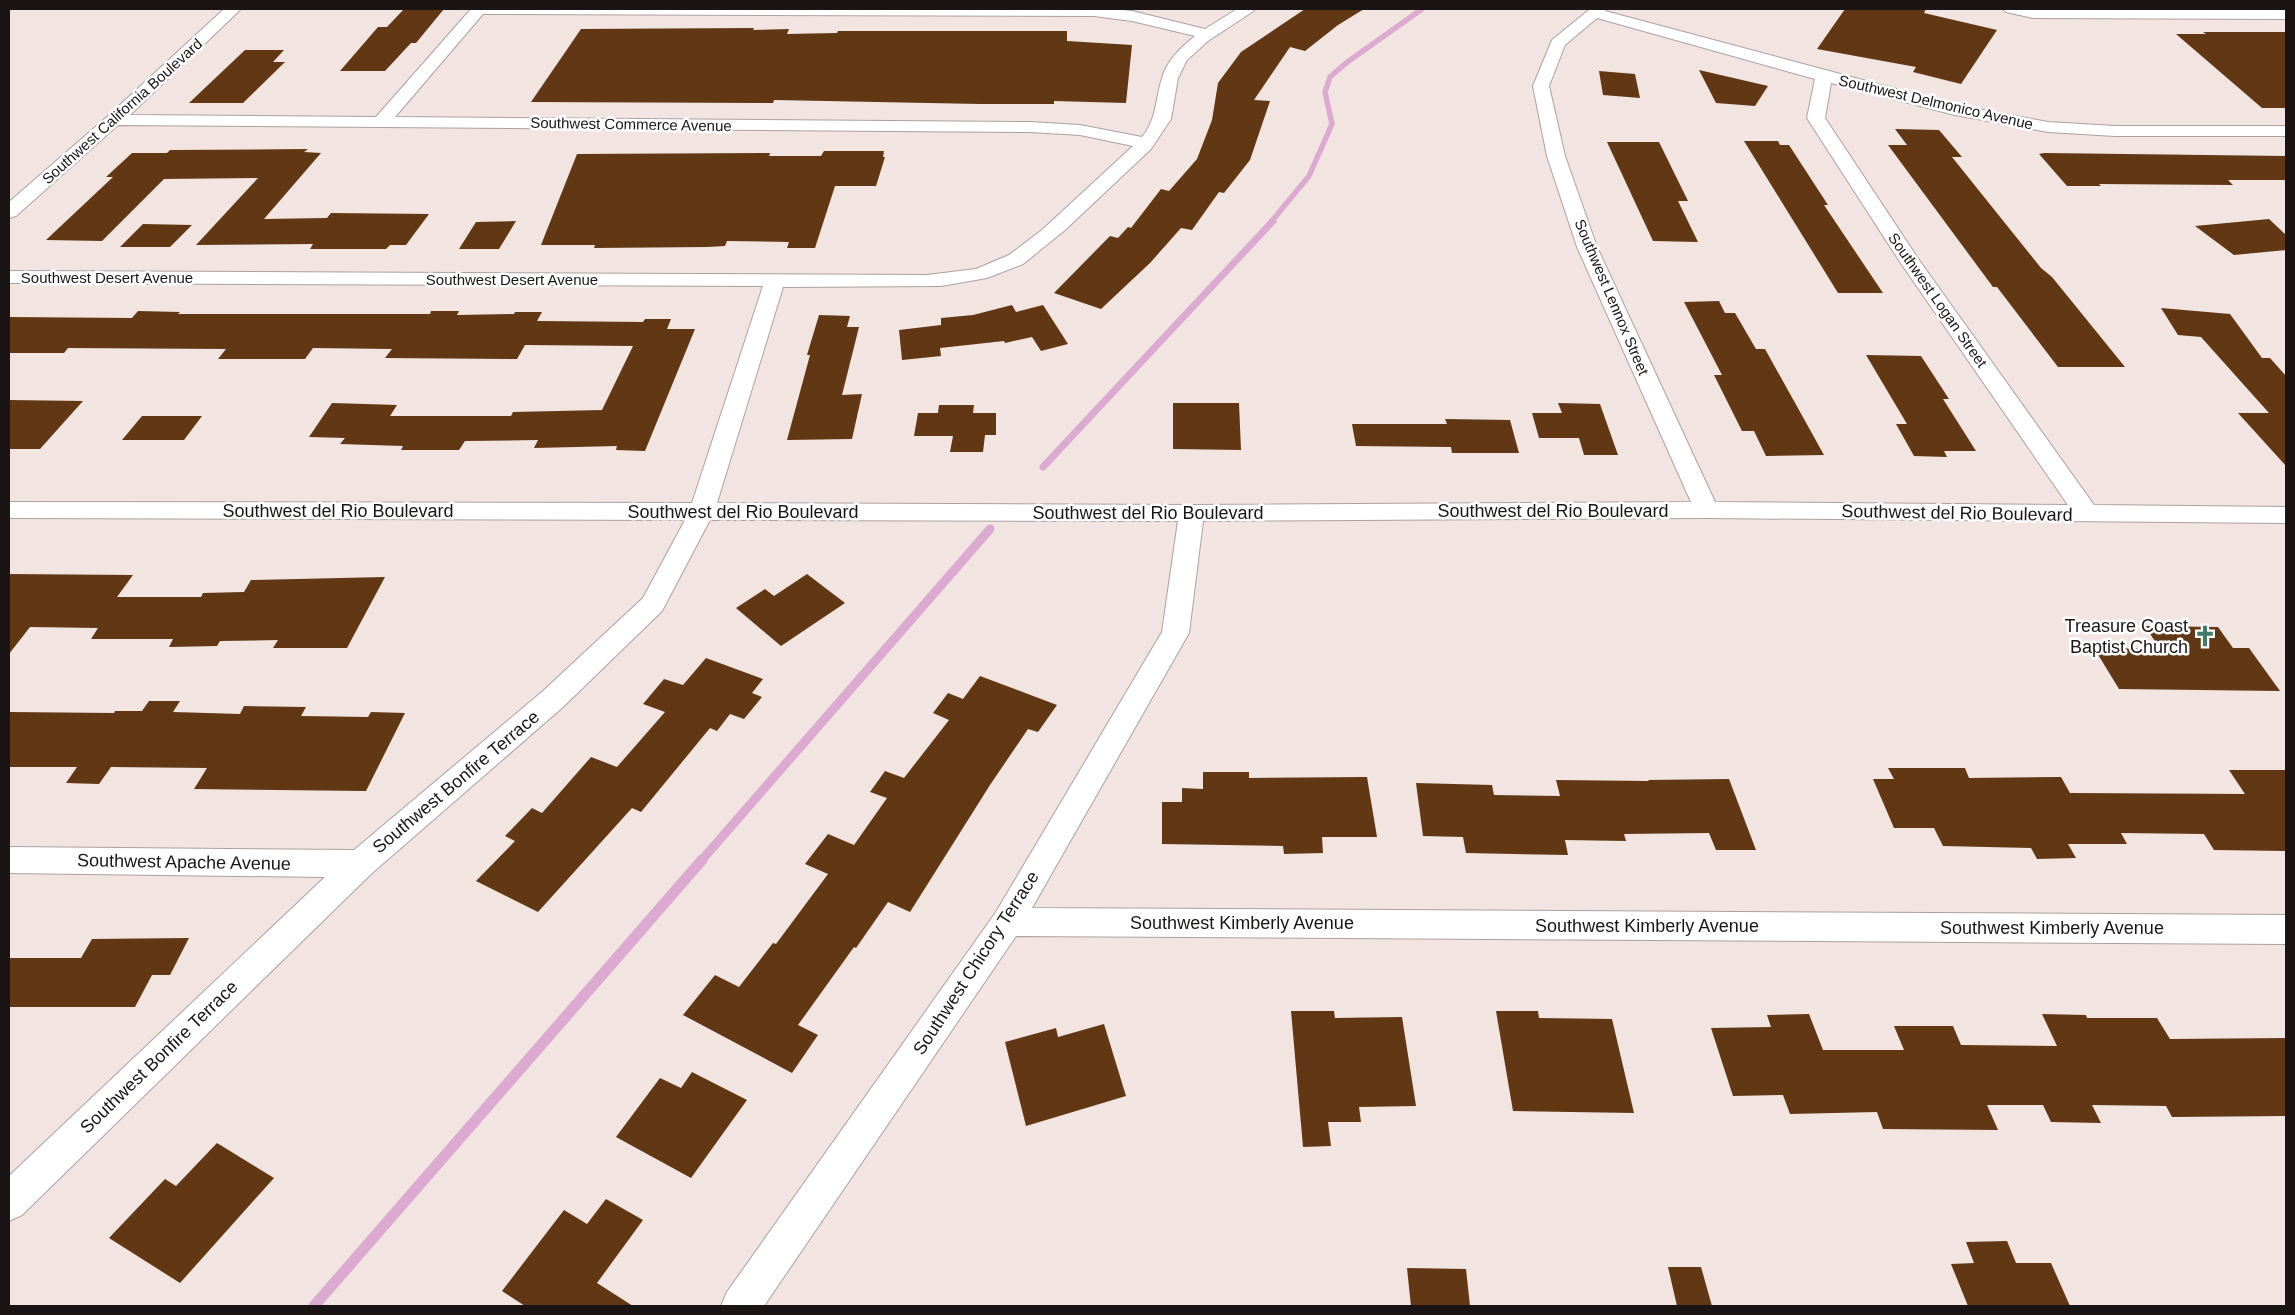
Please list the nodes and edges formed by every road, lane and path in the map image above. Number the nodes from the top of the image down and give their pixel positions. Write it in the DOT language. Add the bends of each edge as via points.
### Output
graph roads {
  1 [pos="233,9"];
  2 [pos="479,9"];
  3 [pos="727,9"];
  4 [pos="965,9"];
  5 [pos="1247,9"];
  6 [pos="2011,9"];
  7 [pos="1597,11"];
  8 [pos="2286,14"];
  9 [pos="1207,34"];
  10 [pos="1824,76"];
  11 [pos="114,120"];
  12 [pos="381,122"];
  13 [pos="2286,132"];
  14 [pos="1146,144"];
  15 [pos="9,212"];
  16 [pos="9,277"];
  17 [pos="775,280"];
  18 [pos="9,510"];
  19 [pos="1707,510"];
  20 [pos="702,512"];
  21 [pos="1192,513"];
  22 [pos="2087,514"];
  23 [pos="2286,515"];
  24 [pos="9,860"];
  25 [pos="360,864"];
  26 [pos="1008,922"];
  27 [pos="2286,930"];
  28 [pos="9,1202"];
  29 [pos="741,1306"];
  1 -- 11 [label="street, Southwest California Boulevard"];
  2 -- 3 [label="street"];
  2 -- 12 [label="street"];
  3 -- 4 [label="street"];
  4 -- 9 [label="street" via="1102,12"];
  5 -- 9 [label="street, Southwest Desert Avenue"];
  6 -- 8 [label="street" via="2033,13"];
  7 -- 10 [label="street, Southwest Delmonico Avenue"];
  7 -- 19 [label="street, Southwest Lennox Street" via="1558,43 1541,86 1556,156 1588,247"];
  9 -- 14 [label="street, Southwest Desert Avenue" via="1175,66 1170,77 1164,120"];
  10 -- 13 [label="street, Southwest Delmonico Avenue" via="1955,110 2048,127 2114,131"];
  10 -- 22 [label="street, Southwest Logan Street" via="1816,118 1910,262"];
  11 -- 12 [label="street, Southwest Commerce Avenue"];
  11 -- 15 [label="street, Southwest California Boulevard"];
  12 -- 14 [label="street, Southwest Commerce Avenue" via="1030,127 1080,130"];
  14 -- 17 [label="street, Southwest Desert Avenue" via="1048,236 1013,262 980,276 927,281"];
  16 -- 17 [label="street, Southwest Desert Avenue"];
  17 -- 20 [label="street, Southwest Bonfire Terrace"];
  18 -- 20 [label="street, Southwest del Rio Boulevard"];
  19 -- 21 [label="street, Southwest del Rio Boulevard"];
  19 -- 22 [label="street, Southwest del Rio Boulevard"];
  20 -- 21 [label="street, Southwest del Rio Boulevard"];
  20 -- 25 [label="street, Southwest Bonfire Terrace" via="653,604 553,699"];
  21 -- 26 [label="street, Southwest Chicory Terrace" via="1175,633"];
  22 -- 23 [label="street, Southwest del Rio Boulevard"];
  24 -- 25 [label="street, Southwest Apache Avenue"];
  25 -- 28 [label="street, Southwest Bonfire Terrace"];
  26 -- 27 [label="street, Southwest Kimberly Avenue"];
  26 -- 29 [label="street, Southwest Chicory Terrace"];
}
